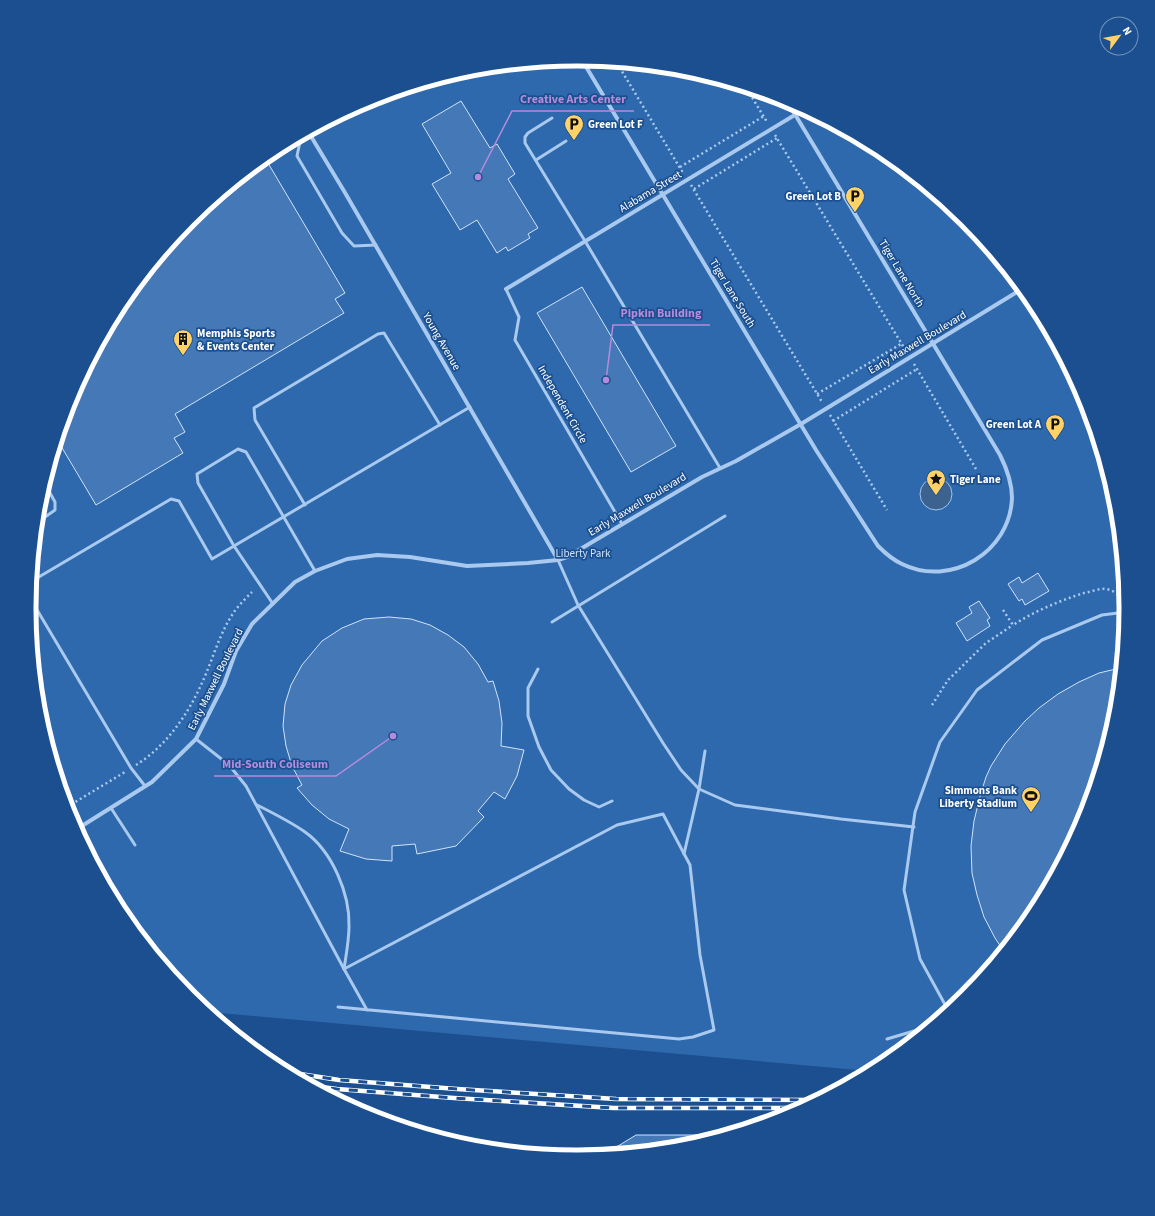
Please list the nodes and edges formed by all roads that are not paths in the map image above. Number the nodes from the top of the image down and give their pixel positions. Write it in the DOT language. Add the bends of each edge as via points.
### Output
graph roads {
  1 [pos="586,66"];
  2 [pos="795,114"];
  3 [pos="552,118"];
  4 [pos="311,137"];
  5 [pos="566,141"];
  6 [pos="300,144"];
  7 [pos="536,160"];
  8 [pos="663,194"];
  9 [pos="585,241"];
  10 [pos="376,246"];
  11 [pos="506,289"];
  12 [pos="1017,292"];
  13 [pos="933,344"];
  14 [pos="470,408"];
  15 [pos="800,424"];
  16 [pos="440,425"];
  17 [pos="720,468"];
  18 [pos="49,491"];
  19 [pos="304,505"];
  20 [pos="725,516"];
  21 [pos="44,518"];
  22 [pos="284,518"];
  23 [pos="622,524"];
  24 [pos="869,534"];
  25 [pos="234,546"];
  26 [pos="558,560"];
  27 [pos="315,571"];
  28 [pos="37,578"];
  29 [pos="272,604"];
  30 [pos="578,605"];
  31 [pos="36,608"];
  32 [pos="1119,613"];
  33 [pos="552,622"];
  34 [pos="538,669"];
  35 [pos="196,739"];
  36 [pos="705,751"];
  37 [pos="145,786"];
  38 [pos="698,789"];
  39 [pos="612,801"];
  40 [pos="256,804"];
  41 [pos="111,808"];
  42 [pos="82,826"];
  43 [pos="914,827"];
  44 [pos="135,845"];
  45 [pos="684,854"];
  46 [pos="344,969"];
  47 [pos="945,1005"];
  48 [pos="338,1007"];
  49 [pos="367,1010"];
  50 [pos="917,1030"];
  51 [pos="887,1039"];
  1 -- 8 [label="street, Tiger Lane South"];
  2 -- 8 [label="street, Alabama Street"];
  2 -- 13 [label="street, Tiger Lane North"];
  3 -- 7 [label="lane" via="528,133 526,137 525,143"];
  4 -- 10 [label="street, Young Avenue"];
  5 -- 7 [label="lane"];
  6 -- 10 [label="lane" via="297,156 342,233 354,246"];
  7 -- 9 [label="lane"];
  8 -- 9 [label="street, Alabama Street"];
  8 -- 15 [label="street, Tiger Lane South"];
  9 -- 11 [label="street, Alabama Street"];
  9 -- 17 [label="lane"];
  10 -- 14 [label="street, Young Avenue"];
  11 -- 23 [label="lane, Independent Circle" via="519,317 515,340"];
  12 -- 13 [label="street, Early Maxwell Boulevard"];
  13 -- 15 [label="street, Early Maxwell Boulevard"];
  13 -- 24 [label="street, Tiger Lane North" via="1007,468 1012,498 1005,528 987,552 974,561 961,568 931,572 916,570 902,564 889,556"];
  14 -- 16 [label="lane"];
  14 -- 26 [label="street, Young Avenue"];
  15 -- 17 [label="street, Early Maxwell Boulevard"];
  15 -- 24 [label="street, Tiger Lane South"];
  16 -- 19 [label="lane"];
  16 -- 19 [label="lane" via="384,333 378,334 254,408 255,420"];
  17 -- 23 [label="street, Early Maxwell Boulevard"];
  18 -- 21 [label="lane" via="55,502 55,510"];
  19 -- 22 [label="lane"];
  20 -- 30 [label="lane"];
  22 -- 25 [label="lane"];
  22 -- 25 [label="lane" via="246,452 238,449 197,474 198,483"];
  22 -- 27 [label="lane"];
  23 -- 26 [label="street, Early Maxwell Boulevard"];
  25 -- 28 [label="lane" via="212,559 179,501 171,499"];
  25 -- 29 [label="lane"];
  26 -- 27 [label="street, Early Maxwell Boulevard" via="467,566 410,557 377,555 347,559"];
  26 -- 30 [label="lane"];
  27 -- 29 [label="street, Early Maxwell Boulevard" via="295,582"];
  29 -- 35 [label="street, Early Maxwell Boulevard" via="252,624 236,651 224,684"];
  30 -- 33 [label="lane"];
  30 -- 38 [label="lane" via="662,743"];
  31 -- 37 [label="lane" via="131,768"];
  32 -- 43 [label="lane" via="1102,615 1042,640 977,690 940,742 916,812"];
  34 -- 39 [label="lane" via="528,688 528,716 538,747 551,770 584,800 599,807"];
  35 -- 37 [label="street, Early Maxwell Boulevard"];
  35 -- 40 [label="lane" via="229,765 246,786"];
  36 -- 38 [label="lane"];
  37 -- 41 [label="street, Early Maxwell Boulevard"];
  38 -- 43 [label="lane" via="735,805"];
  38 -- 45 [label="lane"];
  40 -- 46 [label="lane"];
  40 -- 46 [label="lane" via="306,832 324,850 338,876 347,902 349,926"];
  41 -- 42 [label="street, Early Maxwell Boulevard"];
  41 -- 44 [label="lane"];
  43 -- 47 [label="lane" via="904,890 920,959"];
  45 -- 46 [label="lane" via="663,814 617,825"];
  45 -- 49 [label="lane" via="690,865 700,955 714,1030 679,1039"];
  46 -- 49 [label="lane"];
  48 -- 49 [label="lane"];
  50 -- 51 [label="lane"];
}
